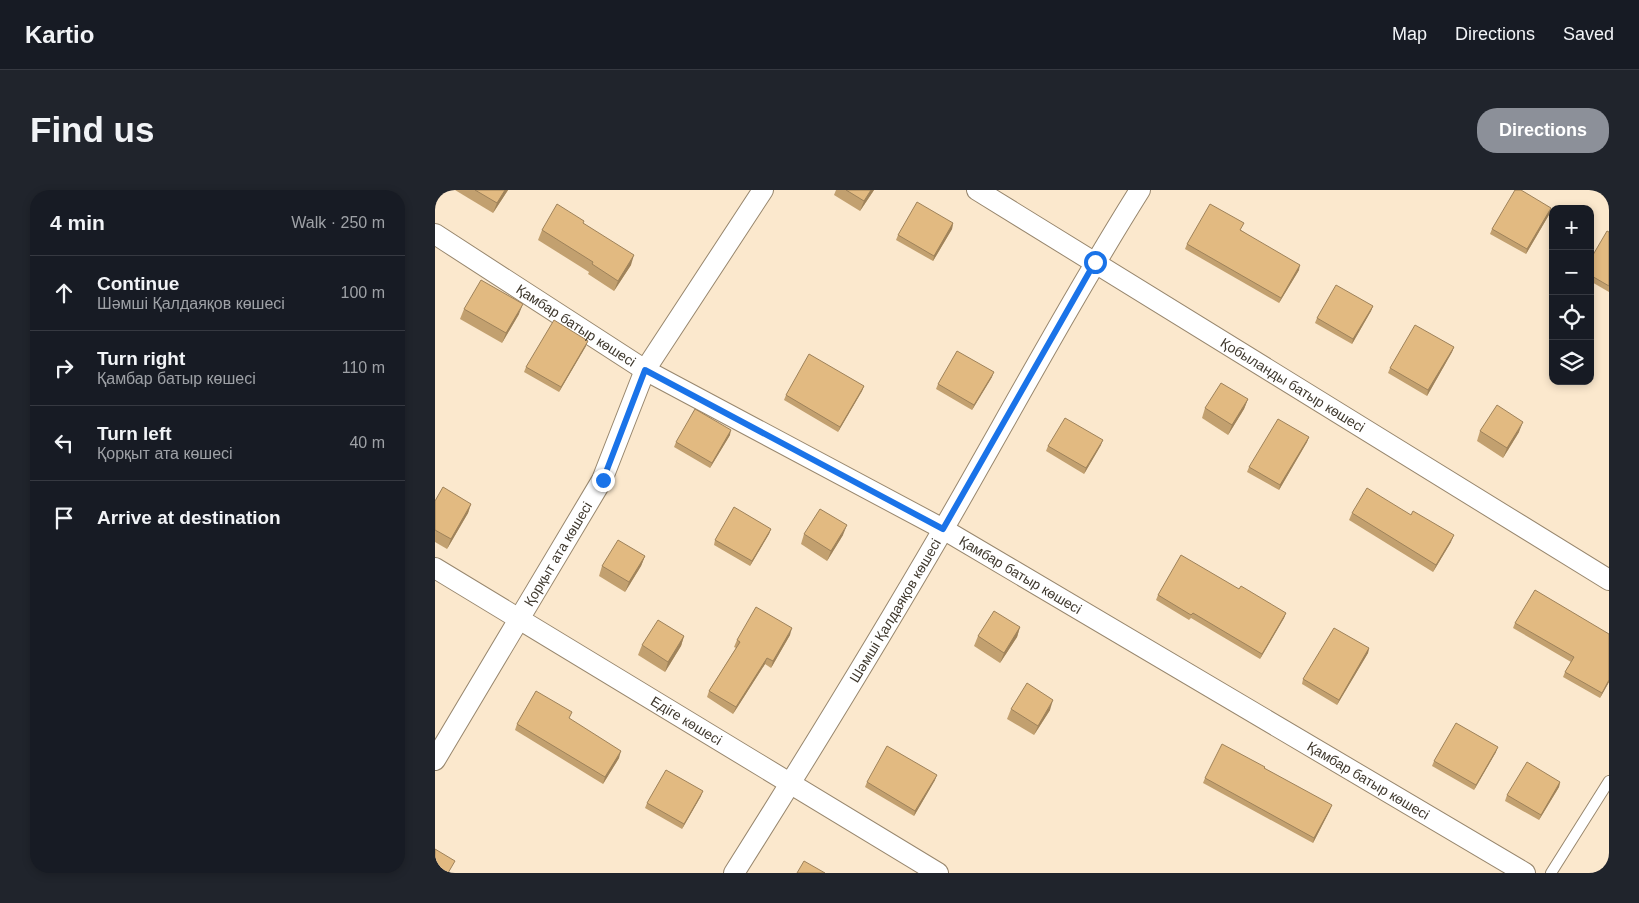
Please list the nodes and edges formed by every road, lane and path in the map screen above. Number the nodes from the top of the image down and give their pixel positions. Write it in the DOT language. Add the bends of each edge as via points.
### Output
graph roads {
  1 [pos="763,190"];
  2 [pos="977,190"];
  3 [pos="1140,190"];
  4 [pos="435,234"];
  5 [pos="1095,262"];
  6 [pos="645,370"];
  7 [pos="943,529"];
  8 [pos="435,568"];
  9 [pos="1609,580"];
  10 [pos="519,620"];
  11 [pos="435,760"];
  12 [pos="1609,781"];
  13 [pos="791,784"];
  14 [pos="734,873"];
  15 [pos="938,873"];
  16 [pos="1525,873"];
  17 [pos="1551,873"];
  1 -- 6 [label="street, Қорқыт ата көшесі"];
  2 -- 5 [label="street, Қобыланды батыр көшесі"];
  3 -- 5 [label="street, Шәмші Қалдаяқов көшесі"];
  4 -- 6 [label="street, Қамбар батыр көшесі"];
  5 -- 7 [label="street, Шәмші Қалдаяқов көшесі"];
  5 -- 9 [label="street, Қобыланды батыр көшесі"];
  6 -- 7 [label="street, Қамбар батыр көшесі"];
  6 -- 10 [label="street, Қорқыт ата көшесі" via="603,480"];
  7 -- 13 [label="street, Шәмші Қалдаяқов көшесі"];
  7 -- 16 [label="street, Қамбар батыр көшесі"];
  8 -- 10 [label="street, Едіге көшесі"];
  10 -- 11 [label="street, Қорқыт ата көшесі"];
  10 -- 13 [label="street, Едіге көшесі"];
  12 -- 17 [label="lane"];
  13 -- 14 [label="street, Шәмші Қалдаяқов көшесі"];
  13 -- 15 [label="street, Едіге көшесі"];
}
